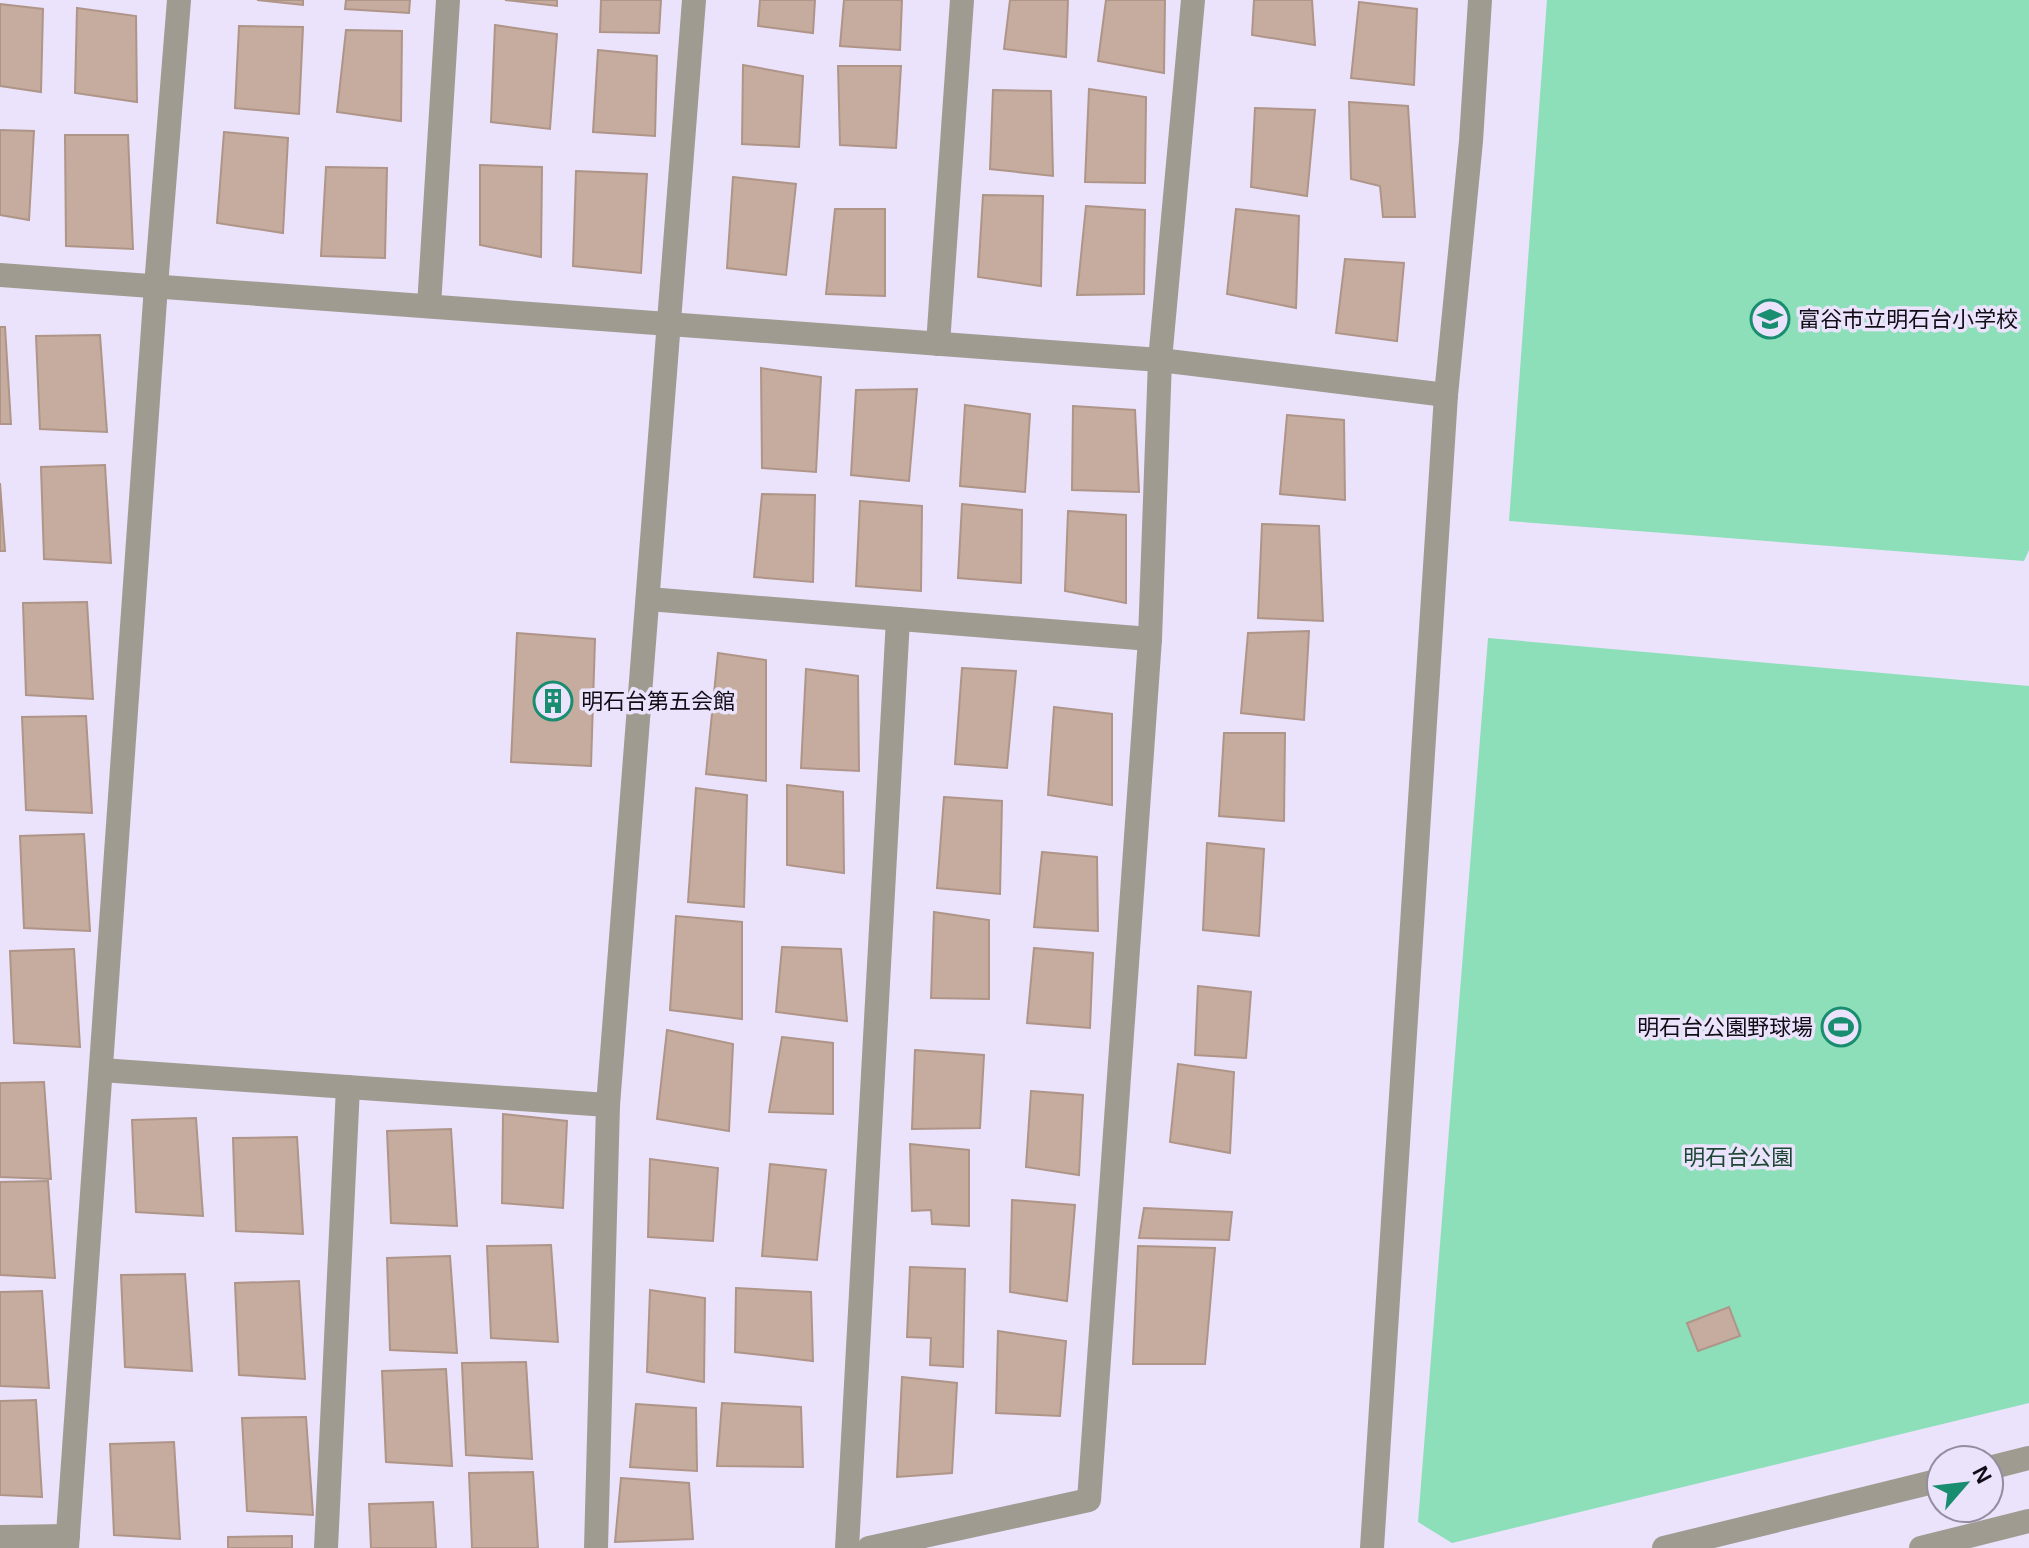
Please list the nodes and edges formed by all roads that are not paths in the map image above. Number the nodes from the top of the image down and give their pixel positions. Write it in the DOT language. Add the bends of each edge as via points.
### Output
graph roads {
  1 [pos="179,0"];
  2 [pos="448,0"];
  3 [pos="694,0"];
  4 [pos="962,0"];
  5 [pos="1193,0"];
  6 [pos="1480,0"];
  7 [pos="0,275"];
  8 [pos="156,286"];
  9 [pos="429,306"];
  10 [pos="669,324"];
  11 [pos="938,344"];
  12 [pos="1160,360"];
  13 [pos="1446,395"];
  14 [pos="648,599"];
  15 [pos="898,619"];
  16 [pos="1150,639"];
  17 [pos="101,1070"];
  18 [pos="348,1087"];
  19 [pos="608,1105"];
  20 [pos="2029,1458"];
  21 [pos="2005,1464"];
  22 [pos="1925,1484"];
  23 [pos="2029,1521"];
  24 [pos="0,1537"];
  25 [pos="67,1542"];
  26 [pos="326,1548"];
  27 [pos="596,1548"];
  28 [pos="847,1548"];
  29 [pos="869,1548"];
  30 [pos="1372,1548"];
  31 [pos="1664,1548"];
  32 [pos="1921,1548"];
  1 -- 8 [label="street"];
  2 -- 9 [label="street"];
  3 -- 10 [label="street"];
  4 -- 11 [label="street"];
  5 -- 12 [label="street"];
  6 -- 13 [label="street"];
  7 -- 8 [label="street"];
  8 -- 9 [label="street"];
  8 -- 17 [label="street"];
  9 -- 10 [label="street"];
  10 -- 11 [label="street"];
  10 -- 14 [label="street"];
  11 -- 12 [label="street"];
  12 -- 13 [label="street"];
  12 -- 16 [label="street"];
  13 -- 30 [label="street"];
  14 -- 15 [label="street"];
  14 -- 19 [label="street"];
  15 -- 16 [label="street"];
  15 -- 28 [label="street"];
  16 -- 29 [label="street" via="1089,1500"];
  17 -- 18 [label="street"];
  17 -- 25 [label="street"];
  18 -- 19 [label="street"];
  18 -- 26 [label="street"];
  19 -- 27 [label="street"];
  20 -- 21 [label="street"];
  22 -- 31 [label="street"];
  23 -- 32 [label="street"];
  24 -- 25 [label="street"];
}
